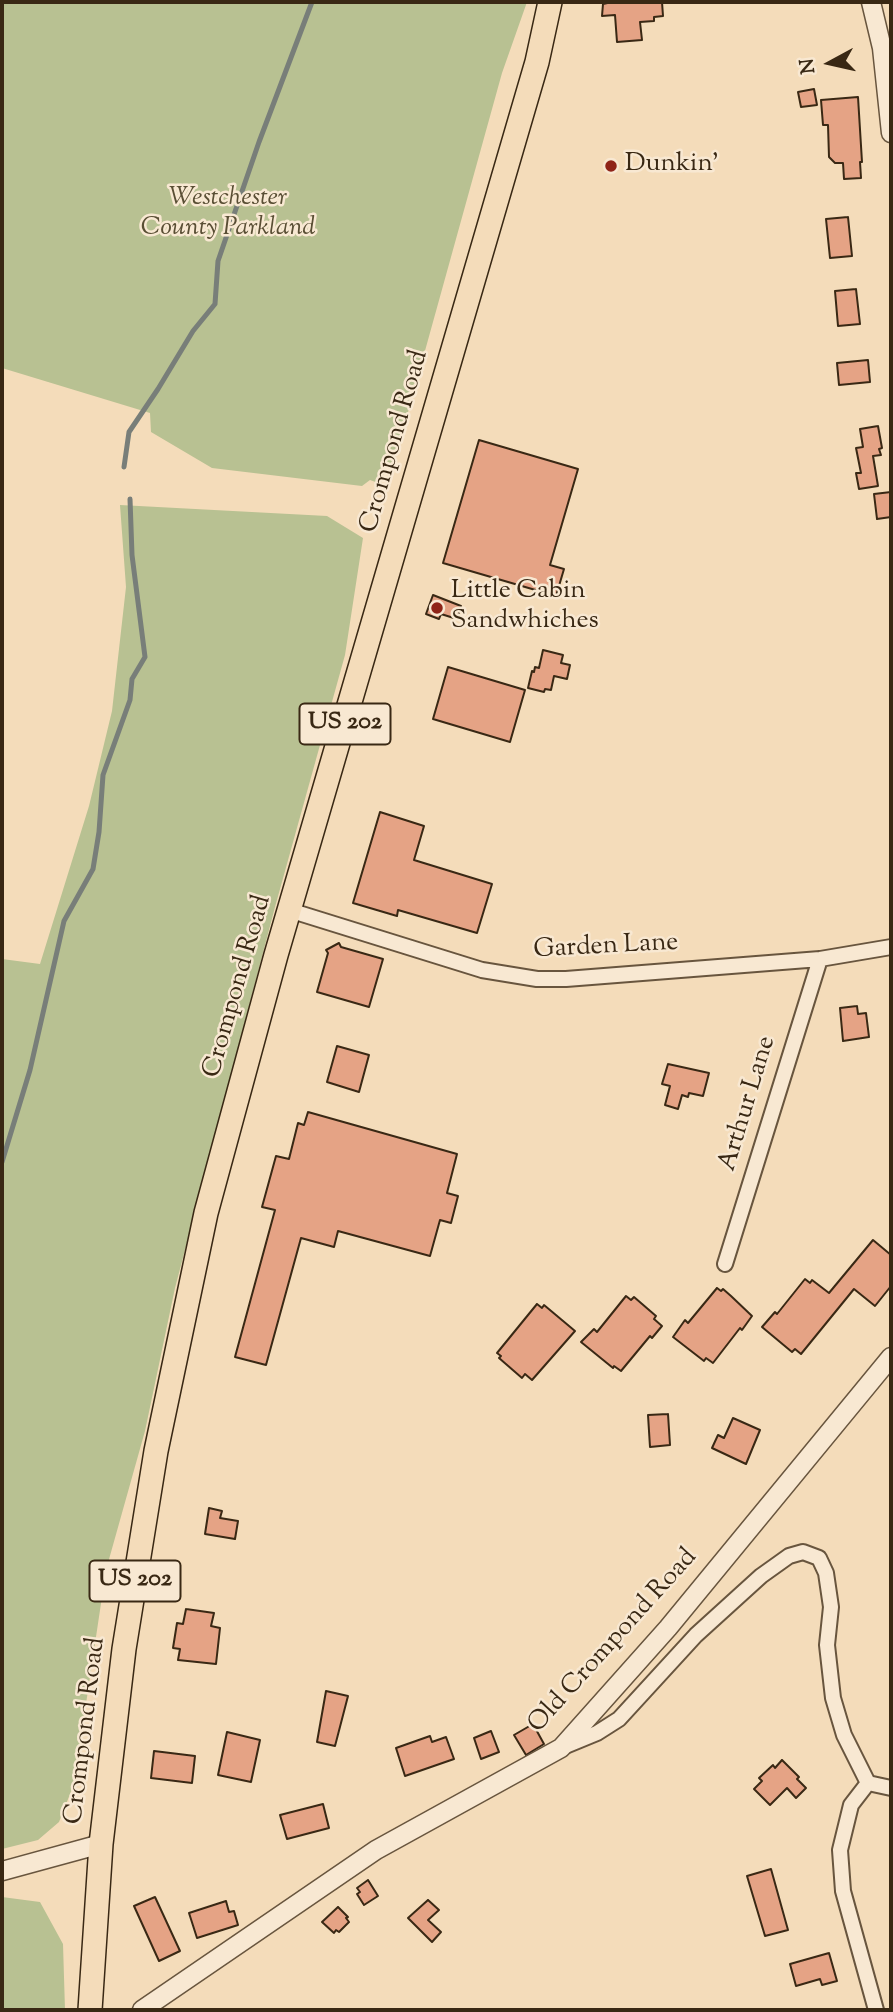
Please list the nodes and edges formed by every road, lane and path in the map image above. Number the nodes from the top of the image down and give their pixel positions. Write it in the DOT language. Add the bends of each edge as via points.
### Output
graph roads {
  1 [pos="550,2"];
  2 [pos="871,2"];
  3 [pos="891,133"];
  4 [pos="289,910"];
  5 [pos="891,947"];
  6 [pos="820,959"];
  7 [pos="725,1264"];
  8 [pos="891,1356"];
  9 [pos="561,1748"];
  10 [pos="868,1783"];
  11 [pos="891,1788"];
  12 [pos="101,1844"];
  13 [pos="2,1871"];
  14 [pos="90,2010"];
  15 [pos="142,2010"];
  16 [pos="876,2010"];
  1 -- 4 [label="highway, Crompond Road / US 202" via="537,62"];
  2 -- 3 [label="street" via="882,48"];
  4 -- 6 [label="street, Garden Lane" via="482,970 537,979"];
  4 -- 12 [label="highway, Crompond Road / US 202" via="219,1161 172,1368 126,1637"];
  5 -- 6 [label="street, Garden Lane"];
  6 -- 7 [label="street, Arthur Lane"];
  8 -- 9 [label="street, Old Crompond Road" via="668,1628"];
  9 -- 10 [label="street" via="619,1719 696,1635 752,1584 775,1564 803,1552 819,1558 826,1573 831,1607 827,1645 834,1698 844,1735"];
  9 -- 15 [label="street, Old Crompond Road" via="376,1850"];
  10 -- 11 [label="street"];
  10 -- 16 [label="street" via="851,1805 840,1850 844,1891"];
  12 -- 13 [label="street"];
  12 -- 14 [label="highway, Crompond Road / US 202"];
}
